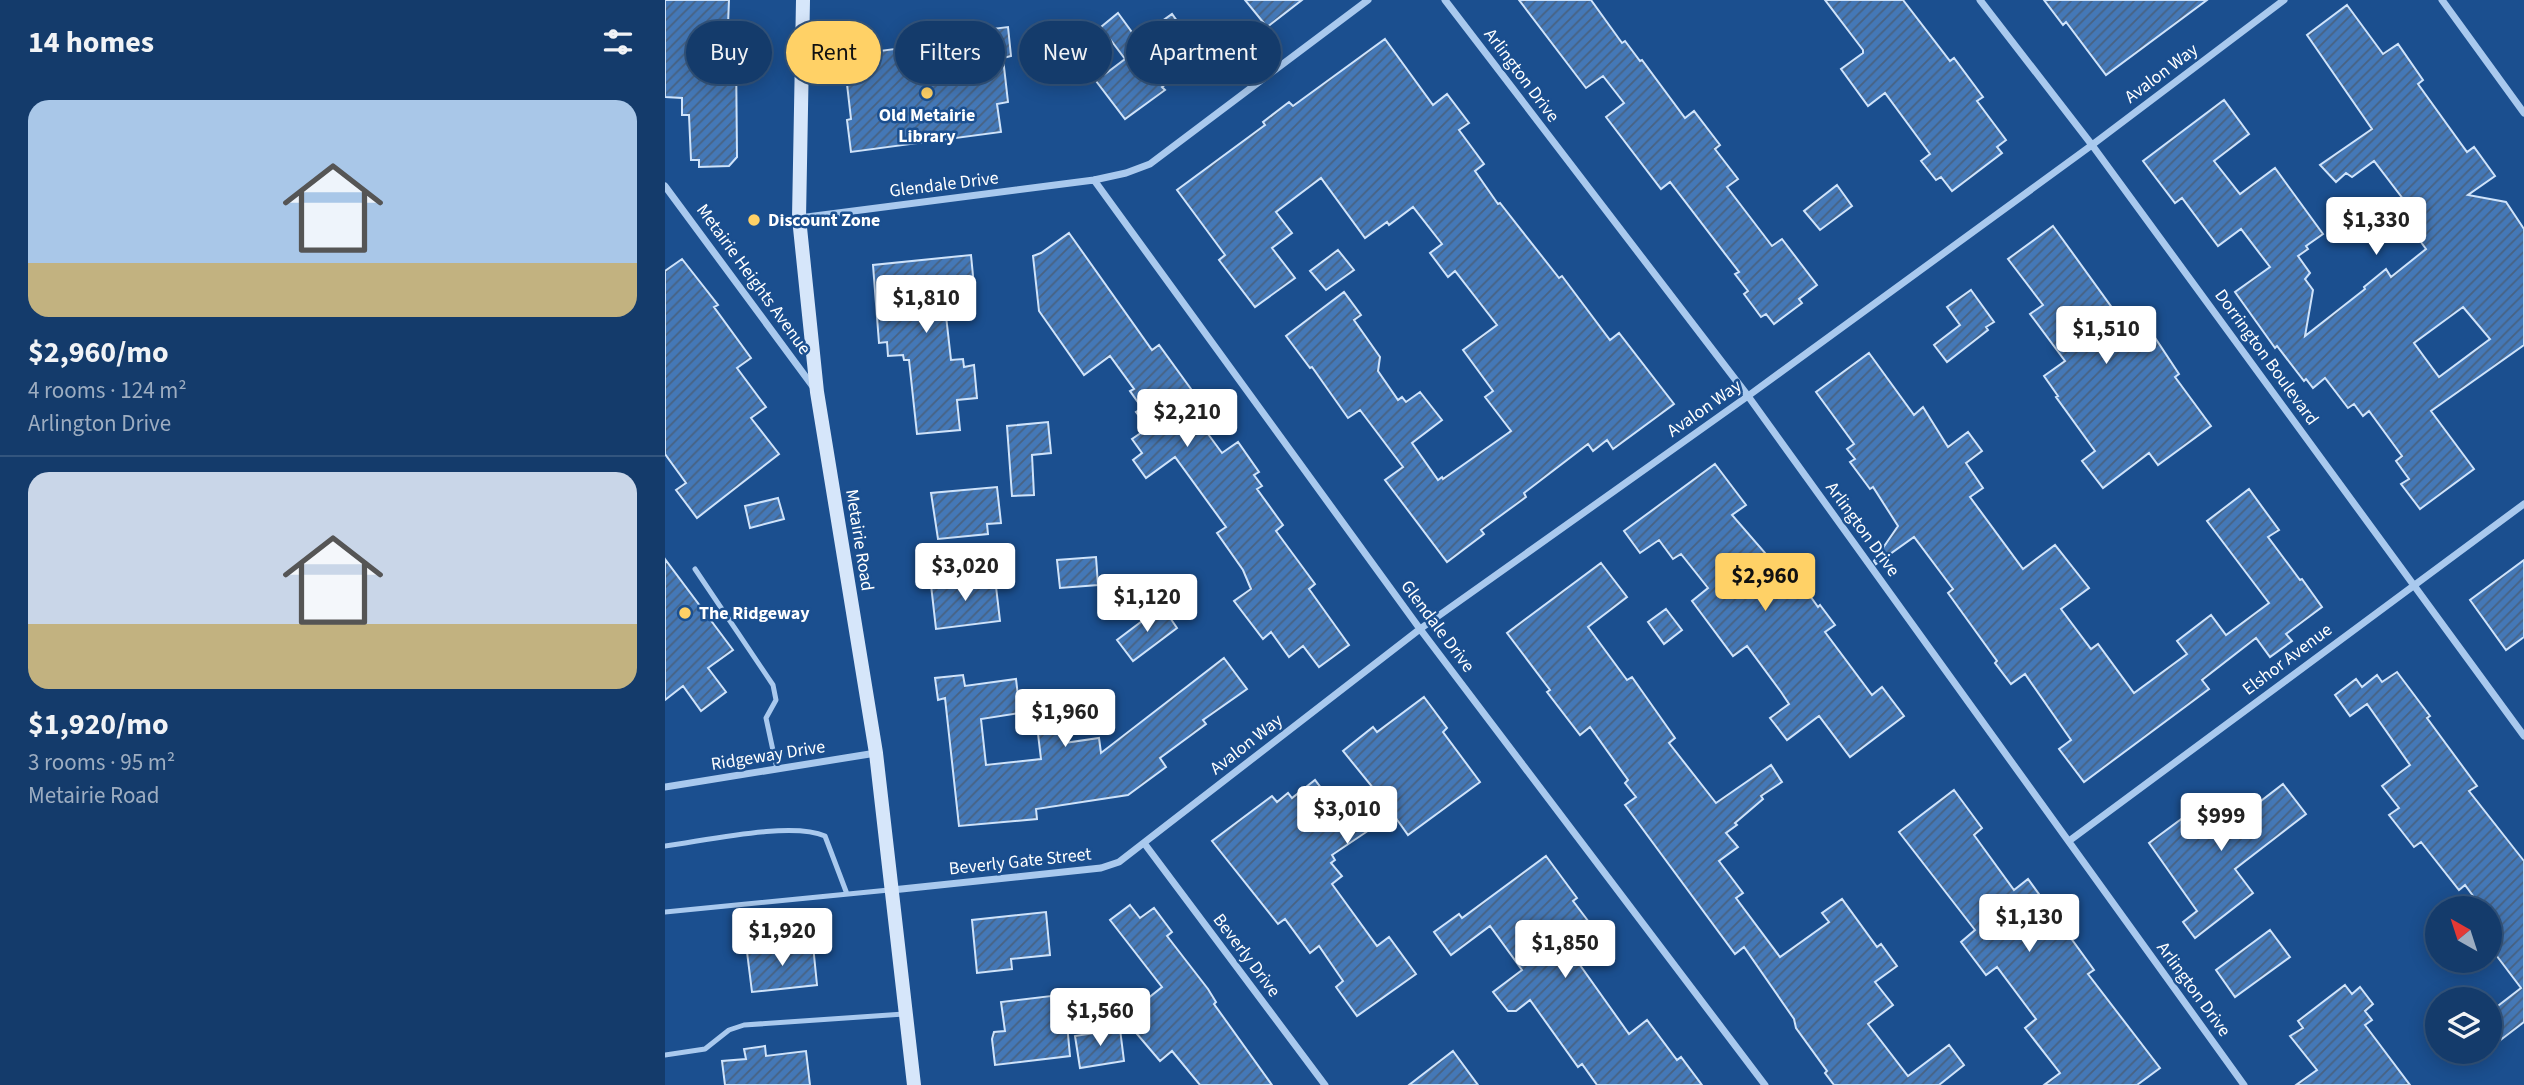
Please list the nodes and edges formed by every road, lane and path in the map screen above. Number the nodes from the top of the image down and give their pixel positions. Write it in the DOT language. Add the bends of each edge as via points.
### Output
graph roads {
  1 [pos="805,0"];
  2 [pos="1368,0"];
  3 [pos="1445,0"];
  4 [pos="1980,0"];
  5 [pos="2284,0"];
  6 [pos="2442,0"];
  7 [pos="2524,113"];
  8 [pos="2092,145"];
  9 [pos="1094,180"];
  10 [pos="665,186"];
  11 [pos="799,218"];
  12 [pos="817,392"];
  13 [pos="1748,396"];
  14 [pos="2524,504"];
  15 [pos="695,569"];
  16 [pos="2414,584"];
  17 [pos="1420,629"];
  18 [pos="2524,736"];
  19 [pos="876,753"];
  20 [pos="777,769"];
  21 [pos="665,788"];
  22 [pos="2069,841"];
  23 [pos="1144,843"];
  24 [pos="665,846"];
  25 [pos="892,890"];
  26 [pos="847,894"];
  27 [pos="665,912"];
  28 [pos="907,1014"];
  29 [pos="665,1055"];
  30 [pos="914,1085"];
  31 [pos="1325,1085"];
  32 [pos="1765,1085"];
  33 [pos="2244,1085"];
  1 -- 11 [label="main road, Metairie Road"];
  2 -- 9 [label="street, Glendale Drive" via="1150,164"];
  3 -- 13 [label="street, Arlington Drive"];
  4 -- 8 [label="street, Dorrington Boulevard"];
  5 -- 8 [label="street, Avalon Way"];
  6 -- 7 [label="street"];
  8 -- 13 [label="street, Avalon Way"];
  8 -- 16 [label="street, Dorrington Boulevard"];
  9 -- 11 [label="street, Glendale Drive"];
  9 -- 17 [label="street, Glendale Drive"];
  10 -- 12 [label="street, Metairie Heights Avenue"];
  11 -- 12 [label="main road, Metairie Road"];
  12 -- 19 [label="main road, Metairie Road"];
  13 -- 17 [label="street, Avalon Way"];
  13 -- 22 [label="street, Arlington Drive"];
  14 -- 16 [label="street, Elshor Avenue"];
  15 -- 20 [label="lane" via="773,685 776,700 766,718"];
  16 -- 18 [label="street, Dorrington Boulevard"];
  16 -- 22 [label="street, Elshor Avenue"];
  17 -- 23 [label="street, Avalon Way"];
  17 -- 32 [label="street, Glendale Drive"];
  19 -- 20 [label="street, Ridgeway Drive"];
  19 -- 25 [label="main road, Metairie Road"];
  20 -- 21 [label="street, Ridgeway Drive"];
  22 -- 33 [label="street, Arlington Drive"];
  23 -- 25 [label="street, Beverly Gate Street" via="1119,863 1101,868"];
  23 -- 31 [label="street, Beverly Drive"];
  24 -- 26 [label="lane" via="785,830 813,831 825,836"];
  25 -- 26 [label="lane"];
  25 -- 28 [label="main road, Metairie Road"];
  26 -- 27 [label="lane"];
  28 -- 29 [label="lane" via="744,1025 729,1030 705,1049"];
  28 -- 30 [label="main road, Metairie Road"];
}
